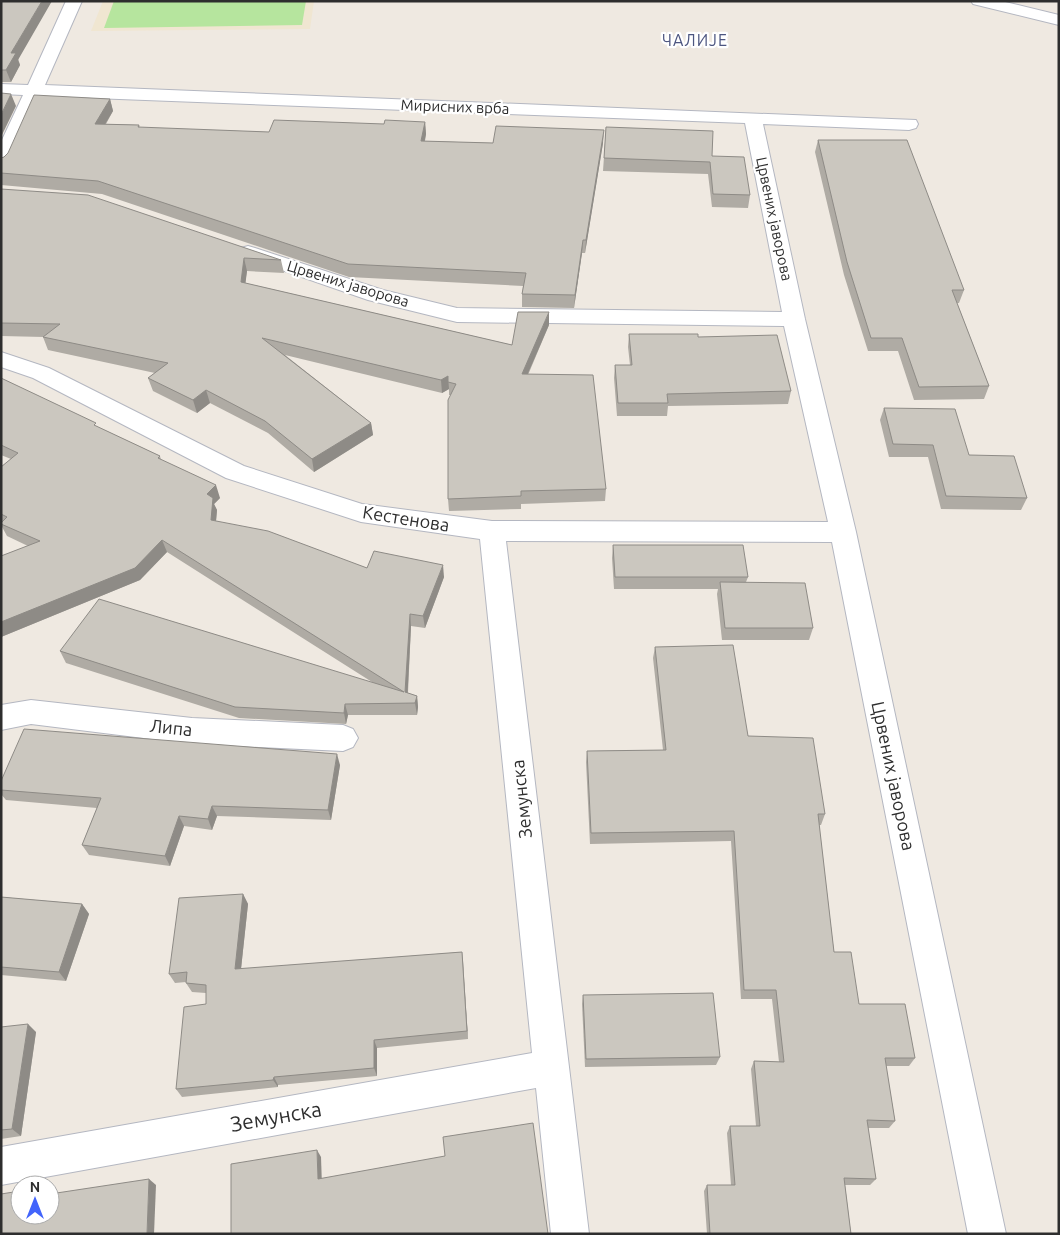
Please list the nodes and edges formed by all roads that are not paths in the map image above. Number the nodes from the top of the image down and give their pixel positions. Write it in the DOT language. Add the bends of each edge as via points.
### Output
graph roads {
  1 [pos="74,1"];
  2 [pos="979,1"];
  3 [pos="1059,20"];
  4 [pos="1,89"];
  5 [pos="36,91"];
  6 [pos="753,119"];
  7 [pos="909,124"];
  8 [pos="1,164"];
  9 [pos="226,244"];
  10 [pos="794,319"];
  11 [pos="1,359"];
  12 [pos="492,531"];
  13 [pos="843,532"];
  14 [pos="1,718"];
  15 [pos="343,738"];
  16 [pos="552,1067"];
  17 [pos="1,1166"];
  18 [pos="570,1234"];
  19 [pos="987,1234"];
  1 -- 5 [label="street"];
  2 -- 3 [label="street"];
  4 -- 5 [label="street, Мирисних врба"];
  5 -- 6 [label="street, Мирисних врба"];
  5 -- 8 [label="street"];
  6 -- 7 [label="street, Мирисних врба"];
  6 -- 10 [label="street, Црвених јаворова"];
  9 -- 10 [label="street, Црвених јаворова" via="376,296 457,314"];
  10 -- 13 [label="street, Црвених јаворова"];
  11 -- 12 [label="street, Кестенова" via="41,373 235,472 361,513"];
  12 -- 13 [label="street, Кестенова"];
  12 -- 16 [label="street, Земунска"];
  13 -- 19 [label="street, Црвених јаворова"];
  14 -- 15 [label="street, Липа" via="31,712 192,731"];
  16 -- 17 [label="street, Земунска"];
  16 -- 18 [label="street, Земунска"];
}
